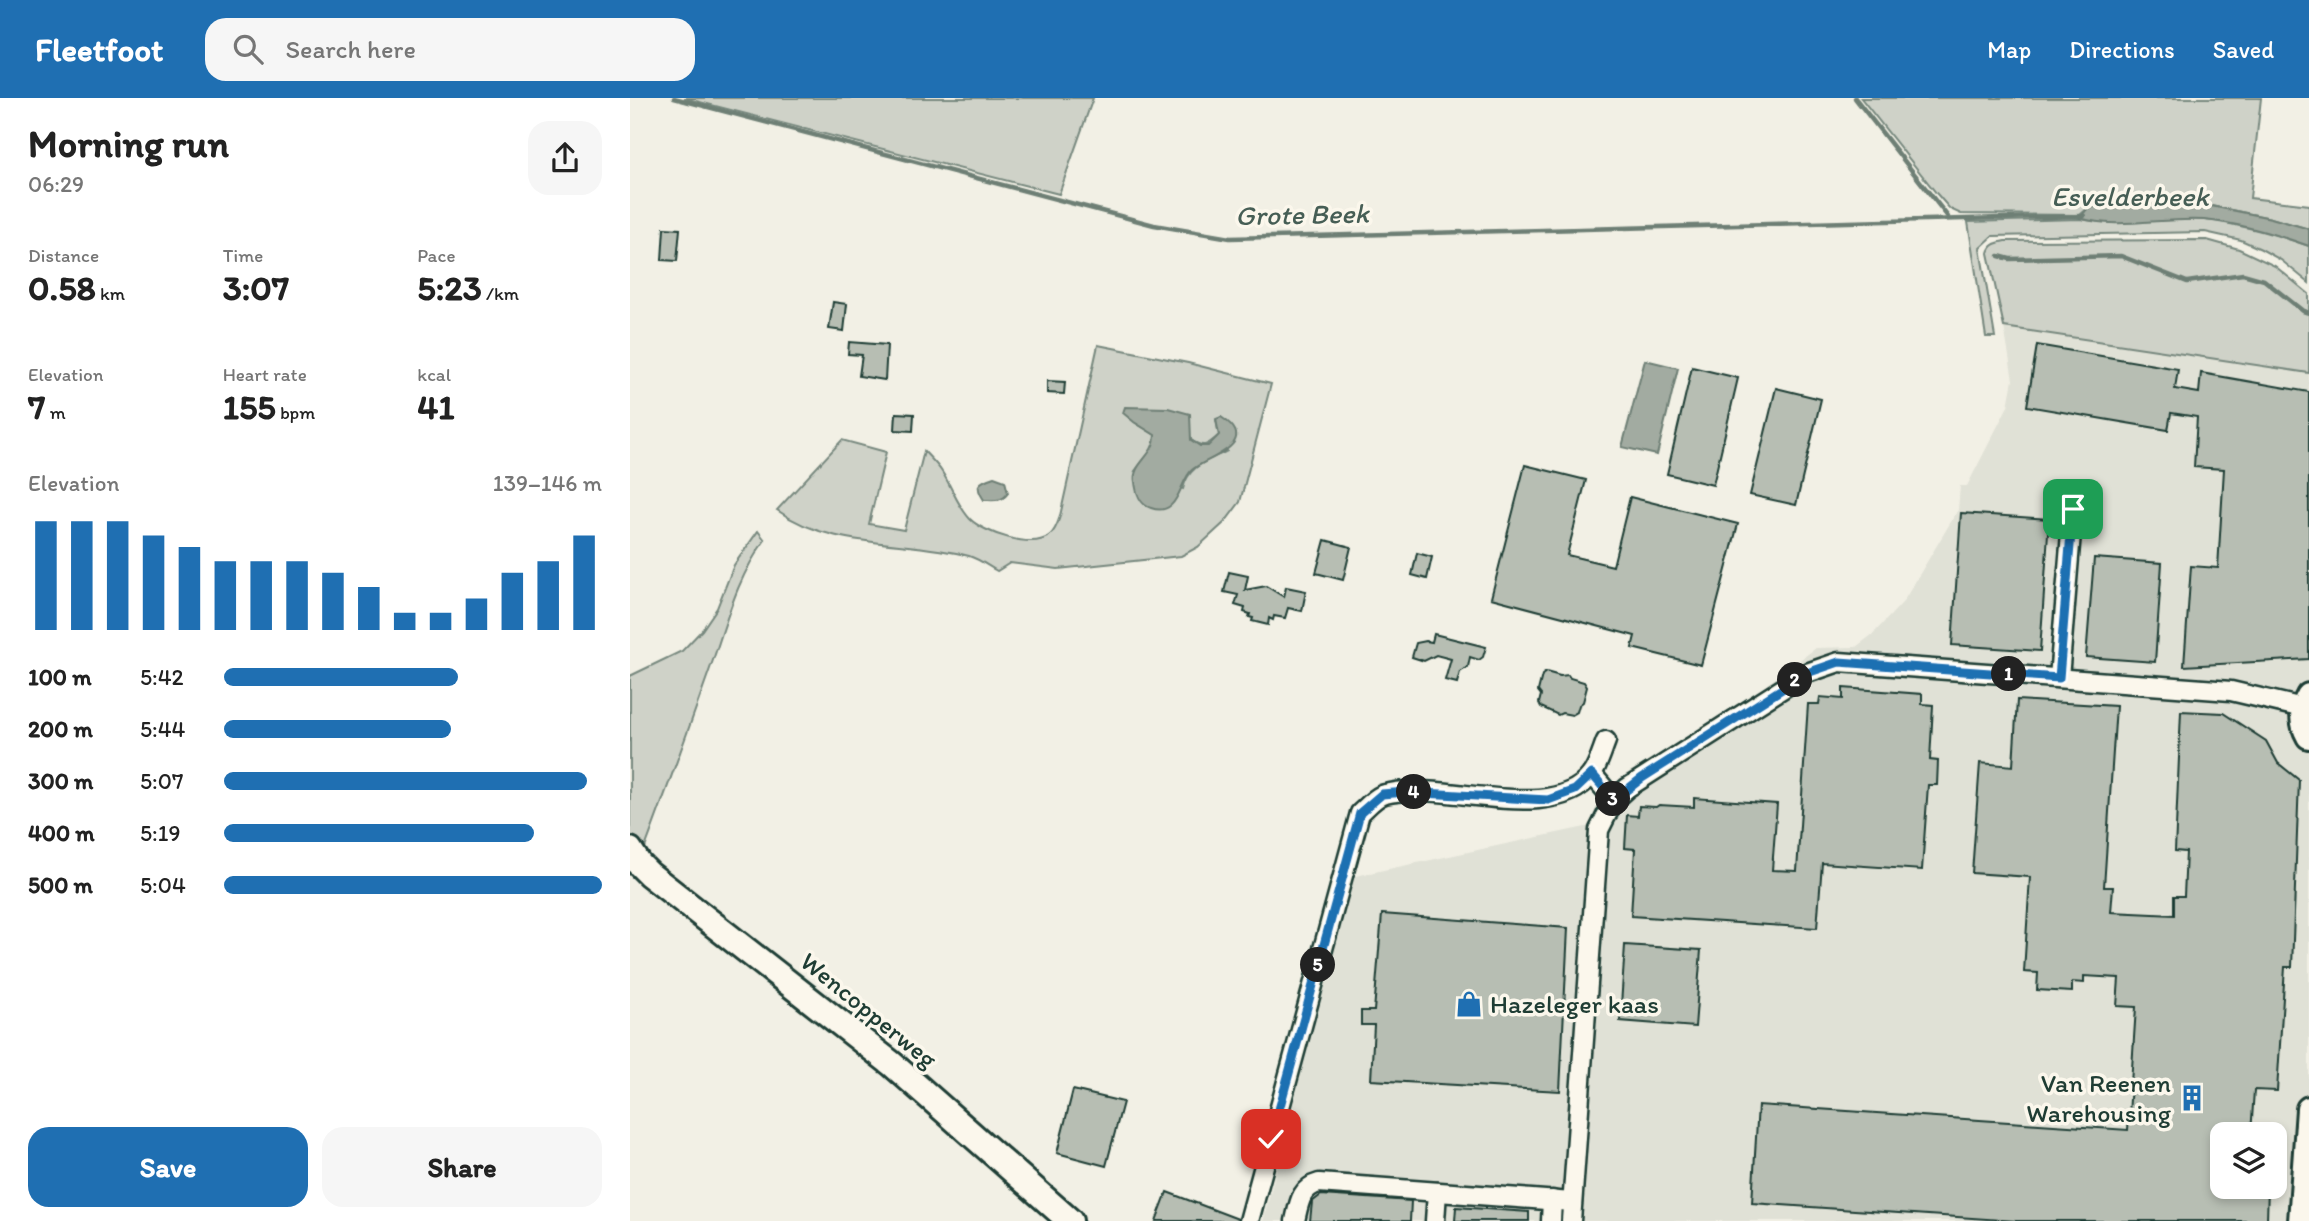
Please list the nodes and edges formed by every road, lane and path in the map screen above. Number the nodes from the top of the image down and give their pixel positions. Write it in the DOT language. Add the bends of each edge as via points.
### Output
graph roads {
  1 [pos="2073,509"];
  2 [pos="2059,678"];
  3 [pos="2306,702"];
  4 [pos="2309,736"];
  5 [pos="1606,741"];
  6 [pos="1592,774"];
  7 [pos="1614,800"];
  8 [pos="633,862"];
  9 [pos="2309,1109"];
  10 [pos="1437,1192"];
  11 [pos="1552,1200"];
  12 [pos="1572,1202"];
  13 [pos="1070,1221"];
  14 [pos="1249,1221"];
  15 [pos="1294,1221"];
  16 [pos="1435,1221"];
  17 [pos="1551,1221"];
  18 [pos="1571,1221"];
  19 [pos="2301,1221"];
  1 -- 2 [label="street"];
  2 -- 3 [label="street" via="2231,691"];
  2 -- 7 [label="street" via="1852,662 1824,666 1674,757"];
  3 -- 4 [label="street" via="2304,728"];
  5 -- 6 [label="street"];
  6 -- 7 [label="street"];
  6 -- 14 [label="street" via="1575,790 1548,800 1406,792 1382,794 1360,813"];
  7 -- 12 [label="street" via="1598,840"];
  8 -- 13 [label="street, Wencopperweg" via="892,1064"];
  9 -- 19 [label="street"];
  10 -- 11 [label="street"];
  10 -- 15 [label="street" via="1319,1183 1303,1192"];
  10 -- 16 [label="street"];
  11 -- 12 [label="street"];
  11 -- 17 [label="street"];
  12 -- 18 [label="street"];
}
